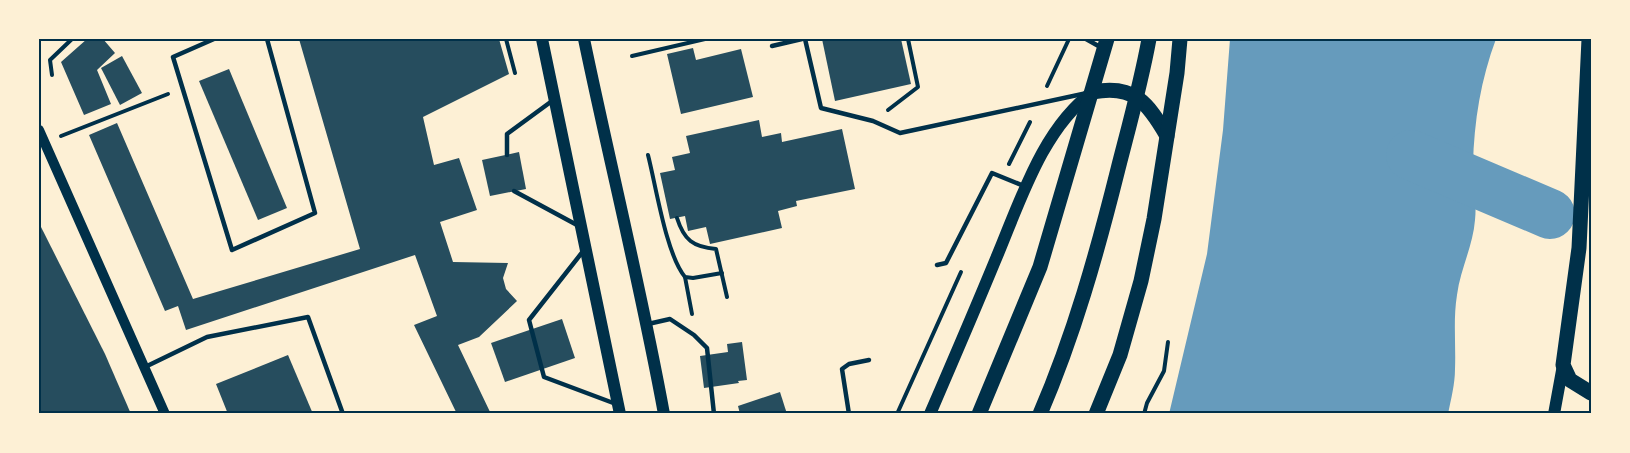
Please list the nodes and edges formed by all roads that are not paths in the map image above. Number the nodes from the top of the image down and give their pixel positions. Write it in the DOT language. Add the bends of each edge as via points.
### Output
graph roads {
  1 [pos="214,39"];
  2 [pos="267,39"];
  3 [pos="542,39"];
  4 [pos="584,39"];
  5 [pos="804,39"];
  6 [pos="1086,39"];
  7 [pos="1149,39"];
  8 [pos="1180,39"];
  9 [pos="1589,39"];
  10 [pos="1106,44"];
  11 [pos="772,46"];
  12 [pos="1093,92"];
  13 [pos="1137,96"];
  14 [pos="554,99"];
  15 [pos="39,130"];
  16 [pos="1167,136"];
  17 [pos="507,155"];
  18 [pos="1027,186"];
  19 [pos="514,191"];
  20 [pos="581,228"];
  21 [pos="586,248"];
  22 [pos="937,265"];
  23 [pos="648,324"];
  24 [pos="869,360"];
  25 [pos="1563,365"];
  26 [pos="145,367"];
  27 [pos="1591,393"];
  28 [pos="619,409"];
  29 [pos="165,414"];
  30 [pos="343,414"];
  31 [pos="664,414"];
  32 [pos="714,414"];
  33 [pos="849,414"];
  34 [pos="930,414"];
  35 [pos="979,414"];
  36 [pos="1040,414"];
  37 [pos="1096,414"];
  38 [pos="1554,414"];
  1 -- 2 [label="lane" via="173,57 232,250 315,213"];
  3 -- 14 [label="main road"];
  4 -- 23 [label="main road"];
  5 -- 11 [label="lane"];
  5 -- 12 [label="lane" via="820,108 873,121 900,133"];
  6 -- 10 [label="lane"];
  7 -- 13 [label="main road"];
  8 -- 16 [label="main road"];
  9 -- 25 [label="main road" via="1579,248"];
  10 -- 12 [label="main road"];
  12 -- 13 [label="main road" via="1122,90"];
  12 -- 18 [label="main road" via="1076,103 1061,123"];
  12 -- 35 [label="main road" via="1040,267"];
  13 -- 16 [label="main road" via="1156,116"];
  13 -- 36 [label="main road" via="1078,315"];
  14 -- 17 [label="lane" via="507,134"];
  14 -- 20 [label="main road"];
  15 -- 26 [label="street"];
  16 -- 37 [label="main road" via="1142,281 1120,355"];
  18 -- 22 [label="lane" via="992,173 946,263"];
  18 -- 34 [label="main road"];
  19 -- 20 [label="lane"];
  20 -- 21 [label="main road"];
  21 -- 28 [label="main road"];
  21 -- 28 [label="lane" via="529,320 534,345 544,377"];
  23 -- 31 [label="main road"];
  23 -- 32 [label="lane" via="670,320 707,348"];
  24 -- 33 [label="lane" via="842,369"];
  25 -- 27 [label="main road" via="1570,380"];
  25 -- 38 [label="main road"];
  26 -- 29 [label="street"];
  26 -- 30 [label="lane" via="207,337 308,317"];
}
